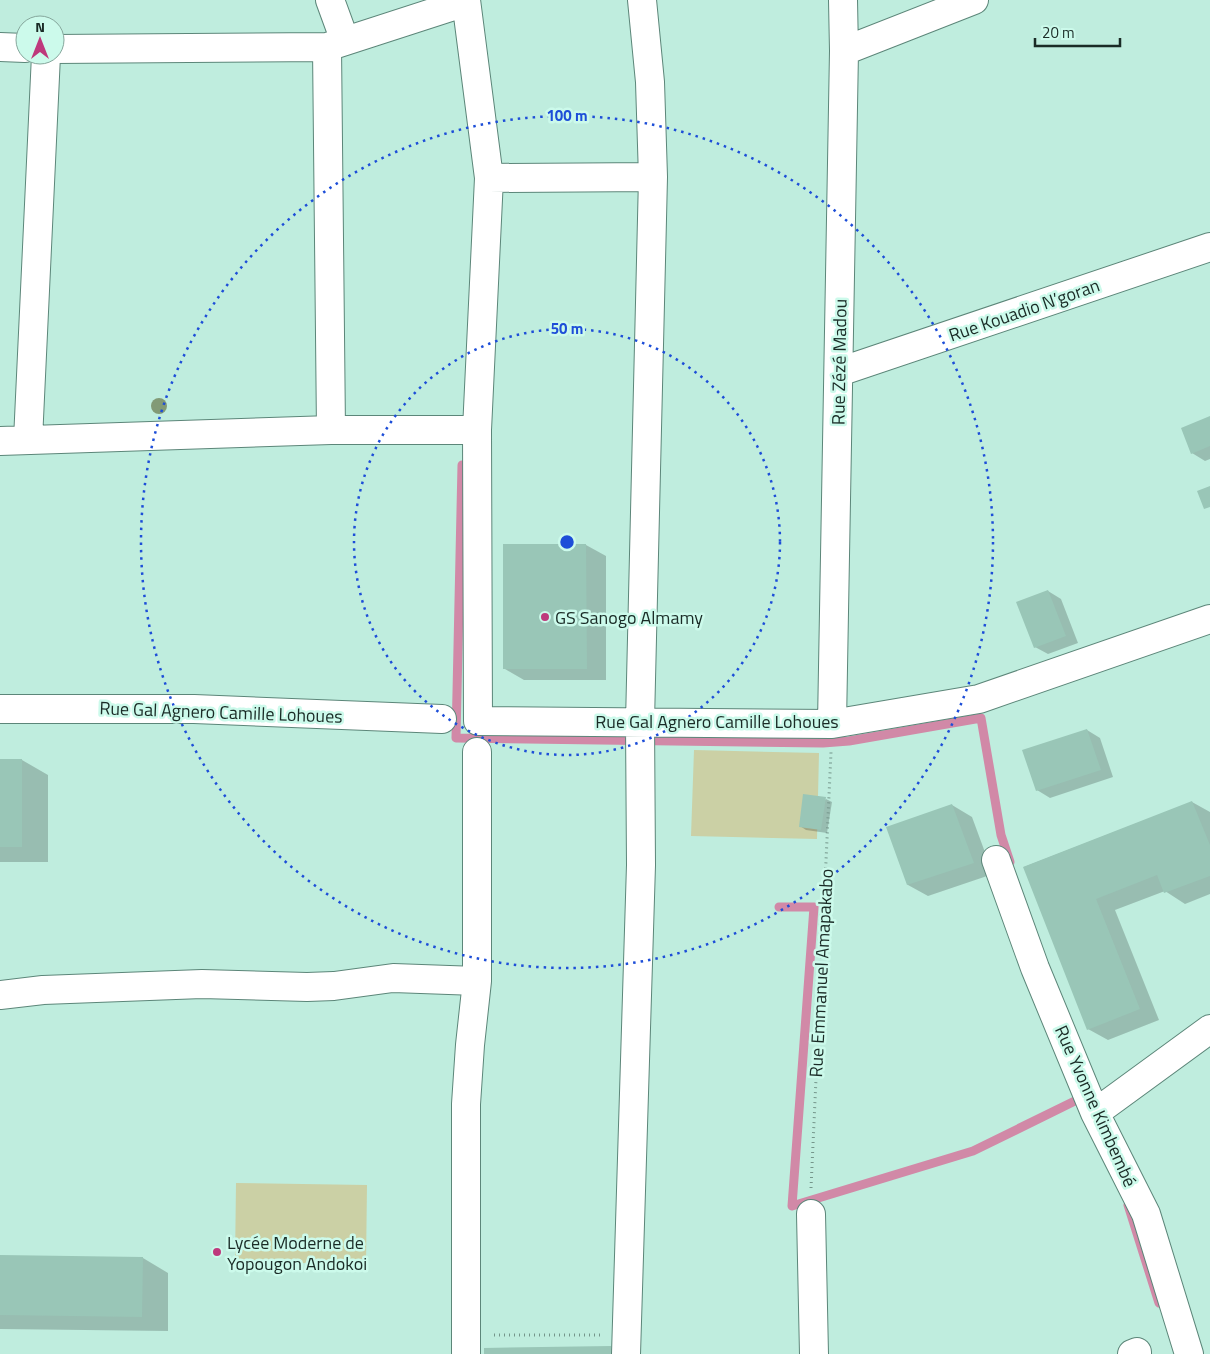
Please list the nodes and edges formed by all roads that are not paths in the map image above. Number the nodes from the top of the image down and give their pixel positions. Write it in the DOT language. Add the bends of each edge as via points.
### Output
graph roads {
  1 [pos="330,0"];
  2 [pos="642,0"];
  3 [pos="843,0"];
  4 [pos="974,0"];
  5 [pos="466,1"];
  6 [pos="336,44"];
  7 [pos="0,47"];
  8 [pos="15,48"];
  9 [pos="65,49"];
  10 [pos="844,51"];
  11 [pos="46,65"];
  12 [pos="653,177"];
  13 [pos="489,178"];
  14 [pos="1210,247"];
  15 [pos="839,372"];
  16 [pos="331,430"];
  17 [pos="476,430"];
  18 [pos="28,440"];
  19 [pos="0,441"];
  20 [pos="1210,619"];
  21 [pos="0,709"];
  22 [pos="442,719"];
  23 [pos="640,722"];
  24 [pos="832,724"];
  25 [pos="478,752"];
  26 [pos="996,860"];
  27 [pos="477,980"];
  28 [pos="0,995"];
  29 [pos="1210,1029"];
  30 [pos="1095,1113"];
  31 [pos="811,1214"];
  32 [pos="466,1344"];
  33 [pos="626,1344"];
  34 [pos="814,1354"];
  35 [pos="1132,1354"];
  36 [pos="1137,1354"];
  37 [pos="1189,1354"];
  1 -- 6 [label="street"];
  2 -- 12 [label="street" via="650,82"];
  3 -- 10 [label="street, Rue Zézé Madou"];
  4 -- 10 [label="street"];
  5 -- 6 [label="street"];
  5 -- 13 [label="street"];
  6 -- 9 [label="street"];
  6 -- 16 [label="street"];
  7 -- 8 [label="street"];
  10 -- 15 [label="street, Rue Zézé Madou"];
  11 -- 18 [label="street"];
  12 -- 13 [label="street"];
  12 -- 23 [label="street"];
  13 -- 17 [label="street"];
  14 -- 15 [label="street, Rue Kouadio N’goran"];
  15 -- 24 [label="street, Rue Zézé Madou"];
  16 -- 17 [label="street"];
  16 -- 18 [label="street"];
  17 -- 23 [label="street, Rue Gal Agnero Camille Lohoues" via="478,721"];
  18 -- 19 [label="street"];
  20 -- 24 [label="street, Rue Gal Agnero Camille Lohoues" via="979,699"];
  21 -- 22 [label="street, Rue Gal Agnero Camille Lohoues" via="194,709"];
  23 -- 24 [label="street, Rue Gal Agnero Camille Lohoues"];
  23 -- 33 [label="street" via="641,865"];
  25 -- 27 [label="street"];
  26 -- 30 [label="street, Rue Yvonne Kimbembé" via="1035,968"];
  27 -- 28 [label="street" via="394,978 307,987 202,984 43,990"];
  27 -- 32 [label="street" via="466,1104"];
  29 -- 30 [label="street"];
  30 -- 37 [label="street, Rue Yvonne Kimbembé" via="1146,1214"];
  31 -- 34 [label="street"];
  35 -- 36 [label="street"];
}
